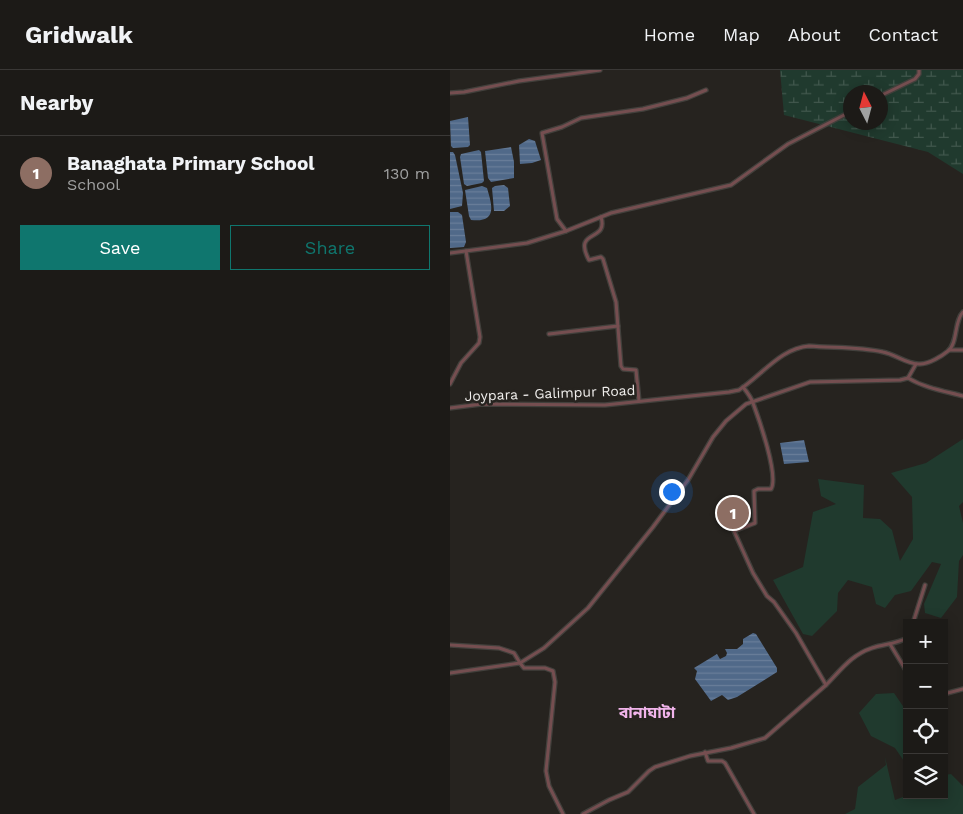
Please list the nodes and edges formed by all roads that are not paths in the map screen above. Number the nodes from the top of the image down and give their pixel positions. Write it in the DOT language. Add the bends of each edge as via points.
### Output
graph roads {
  1 [pos="600,70"];
  2 [pos="919,70"];
  3 [pos="706,90"];
  4 [pos="888,92"];
  5 [pos="450,93"];
  6 [pos="843,116"];
  7 [pos="601,217"];
  8 [pos="566,230"];
  9 [pos="466,251"];
  10 [pos="450,253"];
  11 [pos="963,312"];
  12 [pos="618,326"];
  13 [pos="549,334"];
  14 [pos="949,350"];
  15 [pos="963,350"];
  16 [pos="916,364"];
  17 [pos="908,378"];
  18 [pos="450,384"];
  19 [pos="743,387"];
  20 [pos="963,396"];
  21 [pos="639,401"];
  22 [pos="753,401"];
  23 [pos="450,408"];
  24 [pos="925,585"];
  25 [pos="915,619"];
  26 [pos="903,639"];
  27 [pos="890,644"];
  28 [pos="450,645"];
  29 [pos="520,663"];
  30 [pos="903,665"];
  31 [pos="450,673"];
  32 [pos="826,685"];
  33 [pos="963,689"];
  34 [pos="948,693"];
  35 [pos="705,752"];
  36 [pos="563,814"];
  37 [pos="583,814"];
  38 [pos="754,814"];
  1 -- 5 [label="street"];
  2 -- 4 [label="street" via="915,79"];
  3 -- 8 [label="street" via="644,109 581,118 542,133 557,219"];
  6 -- 7 [label="street" via="788,144 731,185"];
  7 -- 8 [label="street"];
  7 -- 12 [label="street" via="602,230 588,237 585,246 589,260 603,259 616,302"];
  8 -- 9 [label="street" via="527,243"];
  9 -- 10 [label="street"];
  9 -- 18 [label="street" via="480,337"];
  11 -- 14 [label="street"];
  12 -- 13 [label="street"];
  12 -- 21 [label="street" via="621,366 636,370"];
  14 -- 15 [label="street"];
  14 -- 16 [label="street" via="928,362"];
  16 -- 17 [label="street"];
  16 -- 19 [label="street, Joypara - Galimpur Road" via="885,352 800,346"];
  17 -- 20 [label="street" via="932,389"];
  17 -- 22 [label="street" via="810,382"];
  19 -- 21 [label="street, Joypara - Galimpur Road" via="729,392"];
  19 -- 22 [label="street"];
  21 -- 23 [label="street, Joypara - Galimpur Road" via="574,405 482,404"];
  22 -- 29 [label="street" via="726,421 713,437 688,480 588,608 544,648"];
  22 -- 32 [label="street" via="770,455 773,487 756,490 755,523 734,531 753,573 796,633"];
  24 -- 25 [label="street"];
  26 -- 27 [label="street"];
  27 -- 30 [label="street"];
  27 -- 32 [label="street" via="859,653"];
  28 -- 29 [label="street" via="499,648 514,653"];
  29 -- 31 [label="street"];
  29 -- 36 [label="street" via="524,668 553,671 555,677 546,771 549,786"];
  32 -- 35 [label="street" via="765,738"];
  33 -- 34 [label="street"];
  35 -- 37 [label="street" via="656,767 628,792"];
  35 -- 38 [label="street" via="708,761 725,763"];
}
